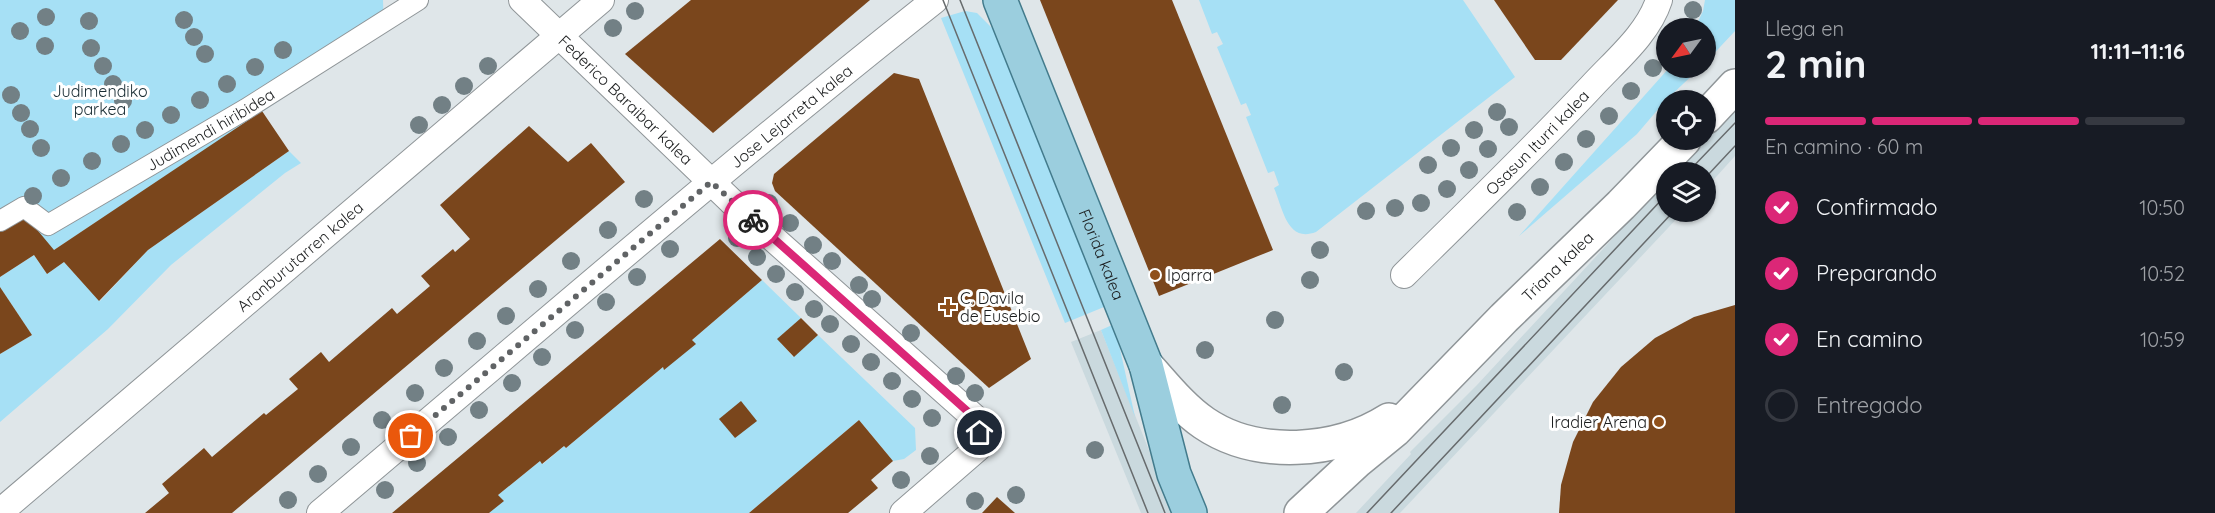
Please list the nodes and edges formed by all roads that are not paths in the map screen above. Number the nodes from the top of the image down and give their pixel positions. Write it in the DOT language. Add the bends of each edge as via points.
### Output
graph roads {
  1 [pos="418,0"];
  2 [pos="522,0"];
  3 [pos="601,0"];
  4 [pos="934,0"];
  5 [pos="1000,0"];
  6 [pos="1659,0"];
  7 [pos="559,35"];
  8 [pos="1735,86"];
  9 [pos="1716,106"];
  10 [pos="1674,150"];
  11 [pos="711,182"];
  12 [pos="0,221"];
  13 [pos="1404,275"];
  14 [pos="1146,365"];
  15 [pos="1431,394"];
  16 [pos="0,512"];
  17 [pos="320,513"];
  18 [pos="903,513"];
  19 [pos="1190,513"];
  20 [pos="1301,513"];
  1 -- 12 [label="street, Judimendi hiribidea" via="246,110 48,225 24,207"];
  2 -- 7 [label="street, Federico Baraibar kalea"];
  3 -- 7 [label="street, Aranburutarren kalea"];
  4 -- 11 [label="street, Jose Lejarreta kalea"];
  5 -- 14 [label="main road, Florida kalea"];
  6 -- 13 [label="street, Osasun Iturri kalea" via="1641,34"];
  7 -- 11 [label="street, Federico Baraibar kalea"];
  7 -- 16 [label="street, Aranburutarren kalea"];
  8 -- 9 [label="main road"];
  10 -- 15 [label="main road, Triana kalea"];
  11 -- 17 [label="street, Jose Lejarreta kalea"];
  11 -- 18 [label="street, Federico Baraibar kalea" via="975,418 980,433 978,448"];
  14 -- 15 [label="main road, Triana kalea" via="1204,423 1260,445 1286,447 1342,441 1380,426"];
  14 -- 19 [label="main road, Florida kalea" via="1174,474"];
  15 -- 20 [label="main road, Triana kalea"];
}
